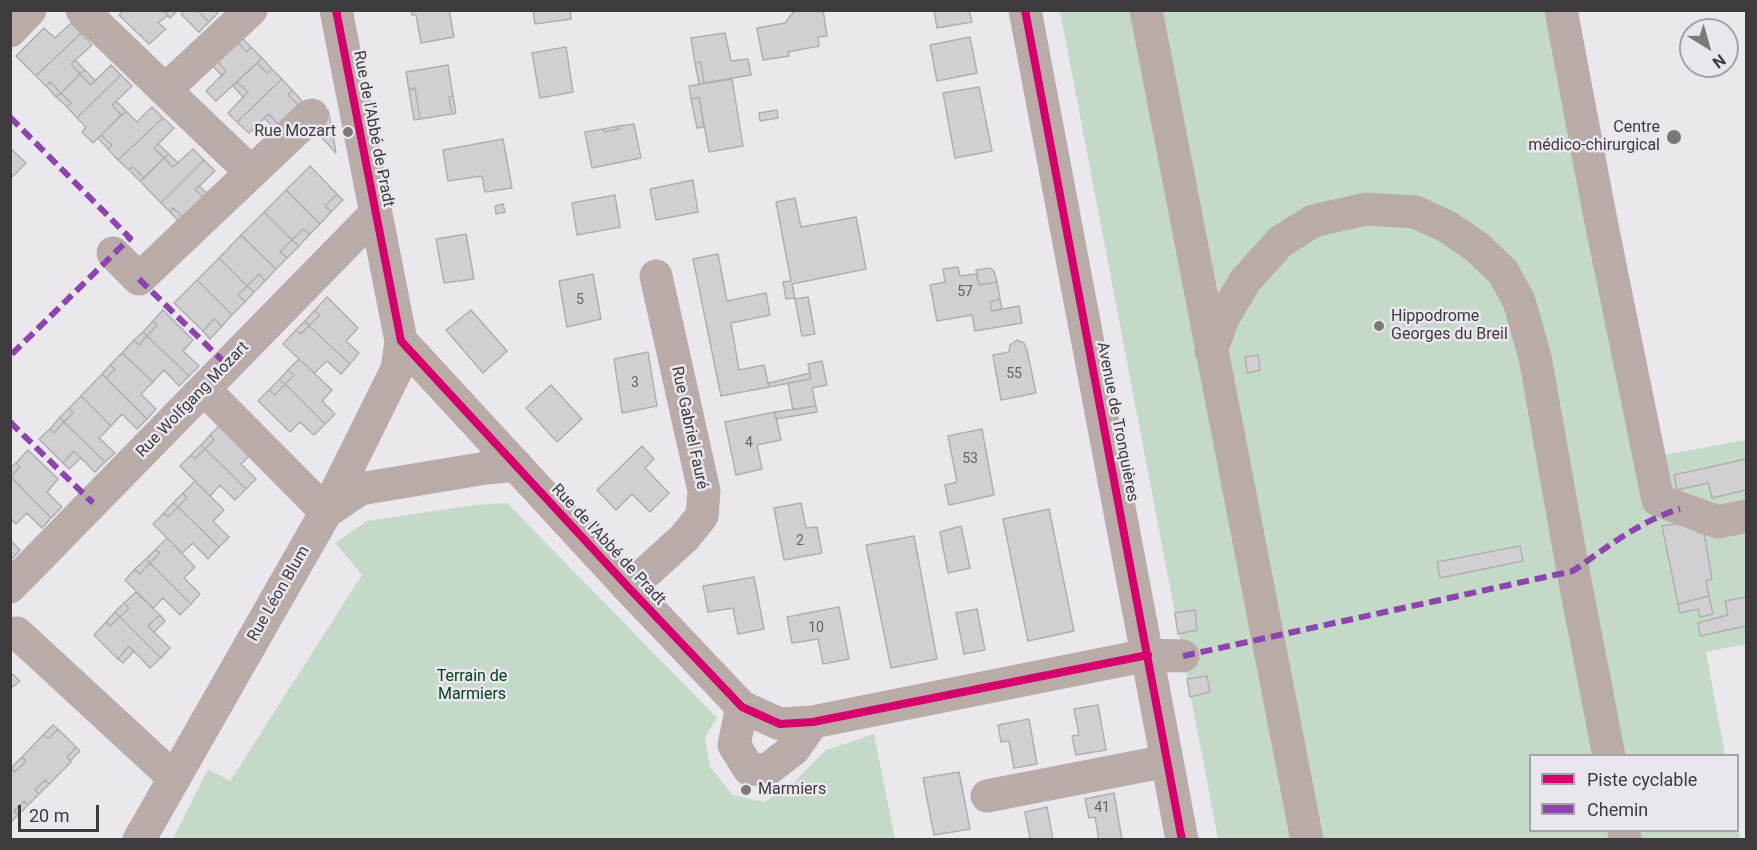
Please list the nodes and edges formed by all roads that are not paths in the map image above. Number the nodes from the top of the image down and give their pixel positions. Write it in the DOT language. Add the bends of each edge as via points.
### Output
graph roads {
  1 [pos="30,10"];
  2 [pos="82,10"];
  3 [pos="251,10"];
  4 [pos="336,10"];
  5 [pos="1025,10"];
  6 [pos="1146,10"];
  7 [pos="1561,10"];
  8 [pos="10,31"];
  9 [pos="165,90"];
  10 [pos="312,115"];
  11 [pos="250,171"];
  12 [pos="375,214"];
  13 [pos="113,254"];
  14 [pos="656,276"];
  15 [pos="401,341"];
  16 [pos="1211,351"];
  17 [pos="204,389"];
  18 [pos="516,465"];
  19 [pos="326,512"];
  20 [pos="1746,516"];
  21 [pos="10,587"];
  22 [pos="629,588"];
  23 [pos="13,633"];
  24 [pos="1148,655"];
  25 [pos="1183,656"];
  26 [pos="742,707"];
  27 [pos="813,722"];
  28 [pos="1609,754"];
  29 [pos="1167,761"];
  30 [pos="172,777"];
  31 [pos="987,796"];
  32 [pos="139,840"];
  33 [pos="1182,840"];
  34 [pos="1307,840"];
  1 -- 8 [label="street"];
  2 -- 9 [label="street"];
  3 -- 9 [label="street"];
  4 -- 12 [label="street, Rue de l'Abbé de Pradt"];
  5 -- 24 [label="street, Avenue de Tronquières"];
  6 -- 16 [label="street"];
  7 -- 20 [label="street" via="1658,501 1718,522"];
  9 -- 11 [label="street"];
  10 -- 11 [label="street"];
  11 -- 13 [label="street" via="139,279"];
  12 -- 15 [label="street, Rue de l'Abbé de Pradt"];
  12 -- 17 [label="street, Rue Wolfgang Mozart"];
  14 -- 22 [label="street, Rue Gabriel Fauré" via="704,491 702,516 684,538"];
  15 -- 18 [label="street, Rue de l'Abbé de Pradt"];
  15 -- 19 [label="street, Rue Léon Blum" via="397,369"];
  16 -- 28 [label="street" via="1223,318 1245,281 1280,242 1313,221 1366,209 1415,212 1446,226 1477,247 1503,272 1519,301 1535,357"];
  16 -- 34 [label="street"];
  17 -- 19 [label="street"];
  17 -- 21 [label="street, Rue Wolfgang Mozart"];
  18 -- 19 [label="street" via="360,489"];
  18 -- 22 [label="street, Rue de l'Abbé de Pradt"];
  19 -- 30 [label="street, Rue Léon Blum"];
  22 -- 26 [label="street, Rue de l'Abbé de Pradt"];
  23 -- 30 [label="street"];
  24 -- 25 [label="street, Rue de l'Abbé de Pradt"];
  24 -- 27 [label="street, Rue de l'Abbé de Pradt"];
  24 -- 29 [label="street, Avenue de Tronquières"];
  26 -- 27 [label="street, Rue de l'Abbé de Pradt" via="780,724"];
  26 -- 27 [label="street" via="734,745 749,769 767,770 794,749"];
  29 -- 31 [label="street"];
  29 -- 33 [label="street, Avenue de Tronquières"];
  30 -- 32 [label="street, Rue Léon Blum"];
}
